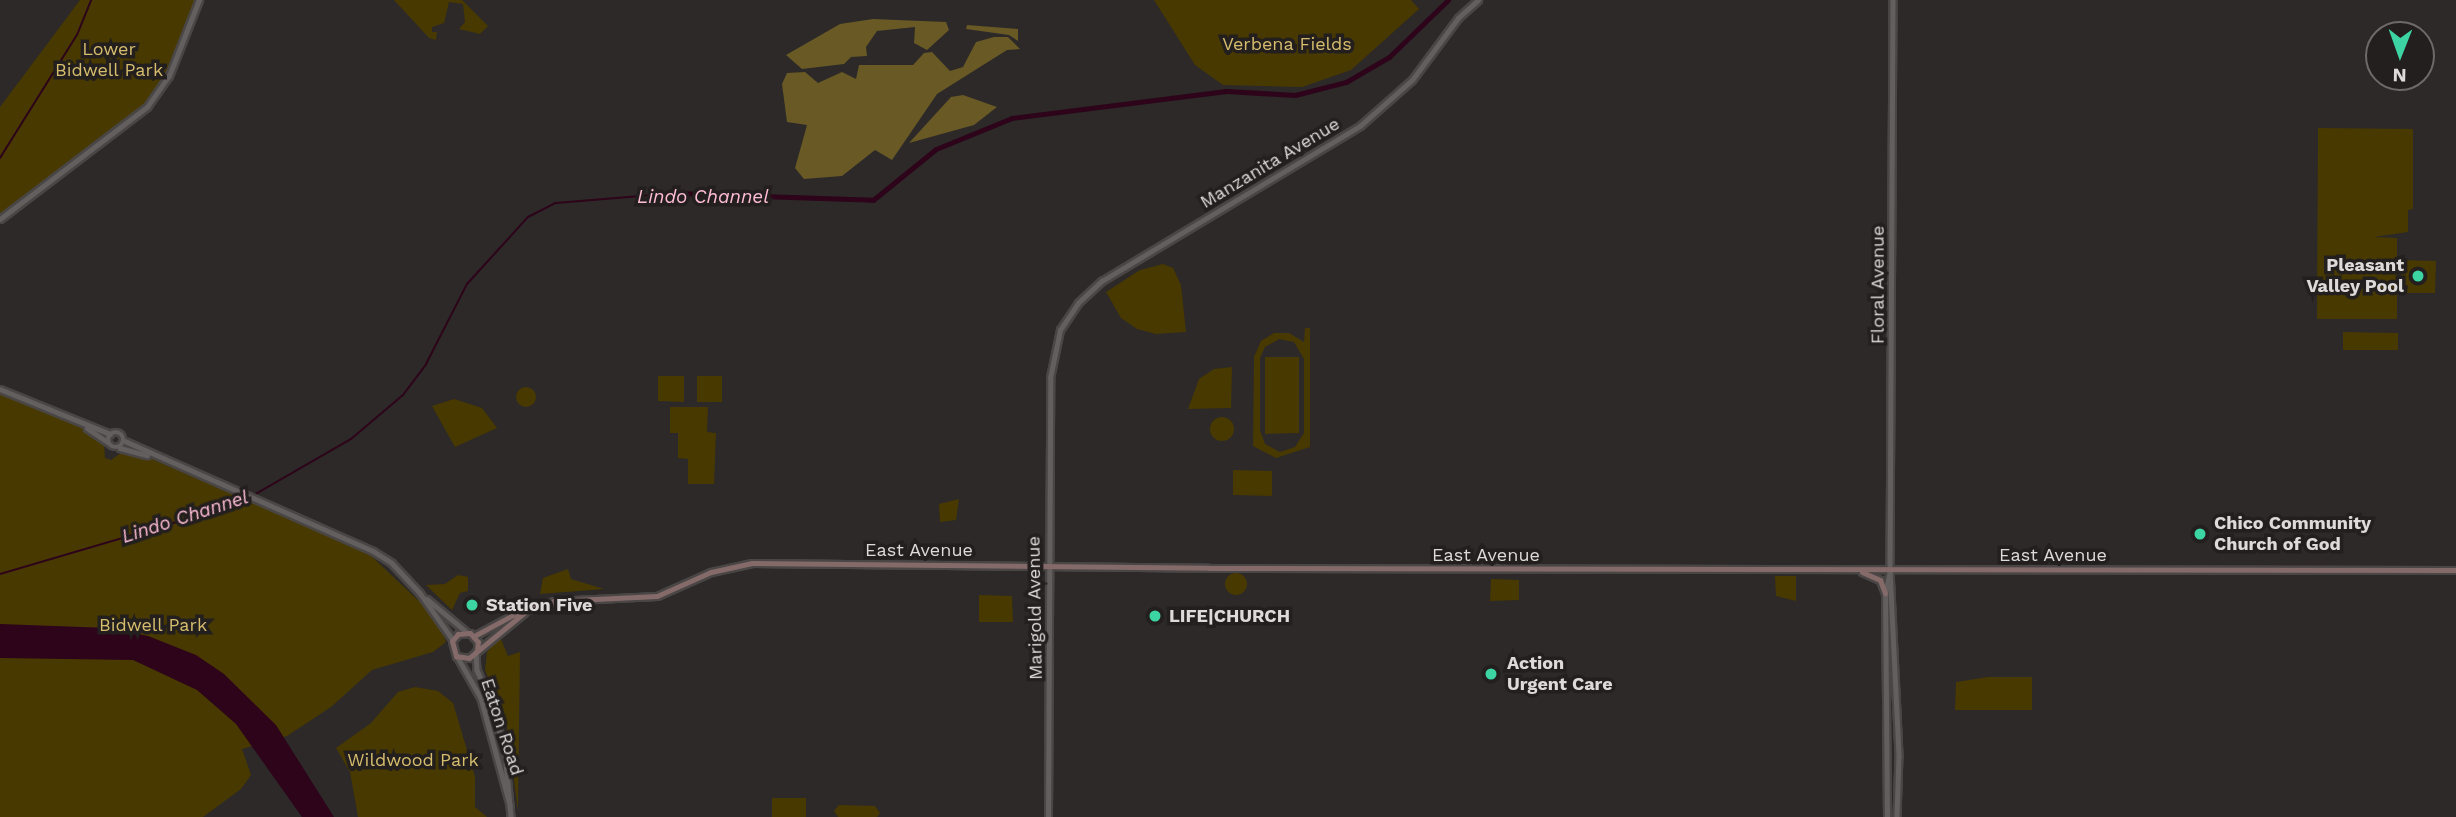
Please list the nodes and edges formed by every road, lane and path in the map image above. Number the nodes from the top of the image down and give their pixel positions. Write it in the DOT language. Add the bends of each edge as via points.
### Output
graph roads {
  1 [pos="199,0"];
  2 [pos="1478,0"];
  3 [pos="1893,0"];
  4 [pos="0,219"];
  5 [pos="1060,330"];
  6 [pos="0,389"];
  7 [pos="80,424"];
  8 [pos="110,434"];
  9 [pos="125,441"];
  10 [pos="108,442"];
  11 [pos="120,448"];
  12 [pos="158,458"];
  13 [pos="1048,567"];
  14 [pos="1855,570"];
  15 [pos="1890,570"];
  16 [pos="2456,570"];
  17 [pos="1885,593"];
  18 [pos="426,599"];
  19 [pos="525,612"];
  20 [pos="471,634"];
  21 [pos="453,640"];
  22 [pos="477,652"];
  23 [pos="456,656"];
  24 [pos="511,810"];
  25 [pos="512,817"];
  26 [pos="1048,817"];
  27 [pos="1887,817"];
  28 [pos="1897,817"];
  1 -- 4 [label="street" via="169,76 147,107"];
  2 -- 5 [label="street, Manzanita Avenue" via="1458,18 1412,80 1360,126 1118,270 1084,297"];
  3 -- 15 [label="street, Floral Avenue"];
  5 -- 13 [label="street, Marigold Avenue" via="1051,362"];
  6 -- 7 [label="street"];
  7 -- 8 [label="street"];
  7 -- 10 [label="street"];
  8 -- 9 [label="street" via="121,433"];
  8 -- 10 [label="street"];
  9 -- 11 [label="street"];
  9 -- 12 [label="street"];
  10 -- 11 [label="street"];
  11 -- 12 [label="street"];
  12 -- 18 [label="street" via="373,551 392,563"];
  13 -- 14 [label="main road, East Avenue"];
  13 -- 19 [label="main road, East Avenue" via="752,563 723,568 657,596 566,599"];
  13 -- 26 [label="street, Marigold Avenue"];
  14 -- 15 [label="main road, East Avenue"];
  14 -- 17 [label="main road" via="1880,580"];
  15 -- 16 [label="main road, East Avenue"];
  15 -- 17 [label="street, Floral Avenue"];
  15 -- 28 [label="street, Floral Avenue"];
  17 -- 27 [label="street, Floral Avenue"];
  18 -- 20 [label="street"];
  18 -- 21 [label="street"];
  19 -- 20 [label="main road, East Avenue"];
  19 -- 22 [label="main road, East Avenue"];
  20 -- 21 [label="main road, East Avenue"];
  20 -- 22 [label="main road"];
  21 -- 23 [label="main road"];
  22 -- 23 [label="main road" via="465,659"];
  22 -- 24 [label="street, Eaton Road" via="477,670 505,752"];
  23 -- 24 [label="street, Eaton Road" via="481,698"];
  24 -- 25 [label="street, Eaton Road"];
}
